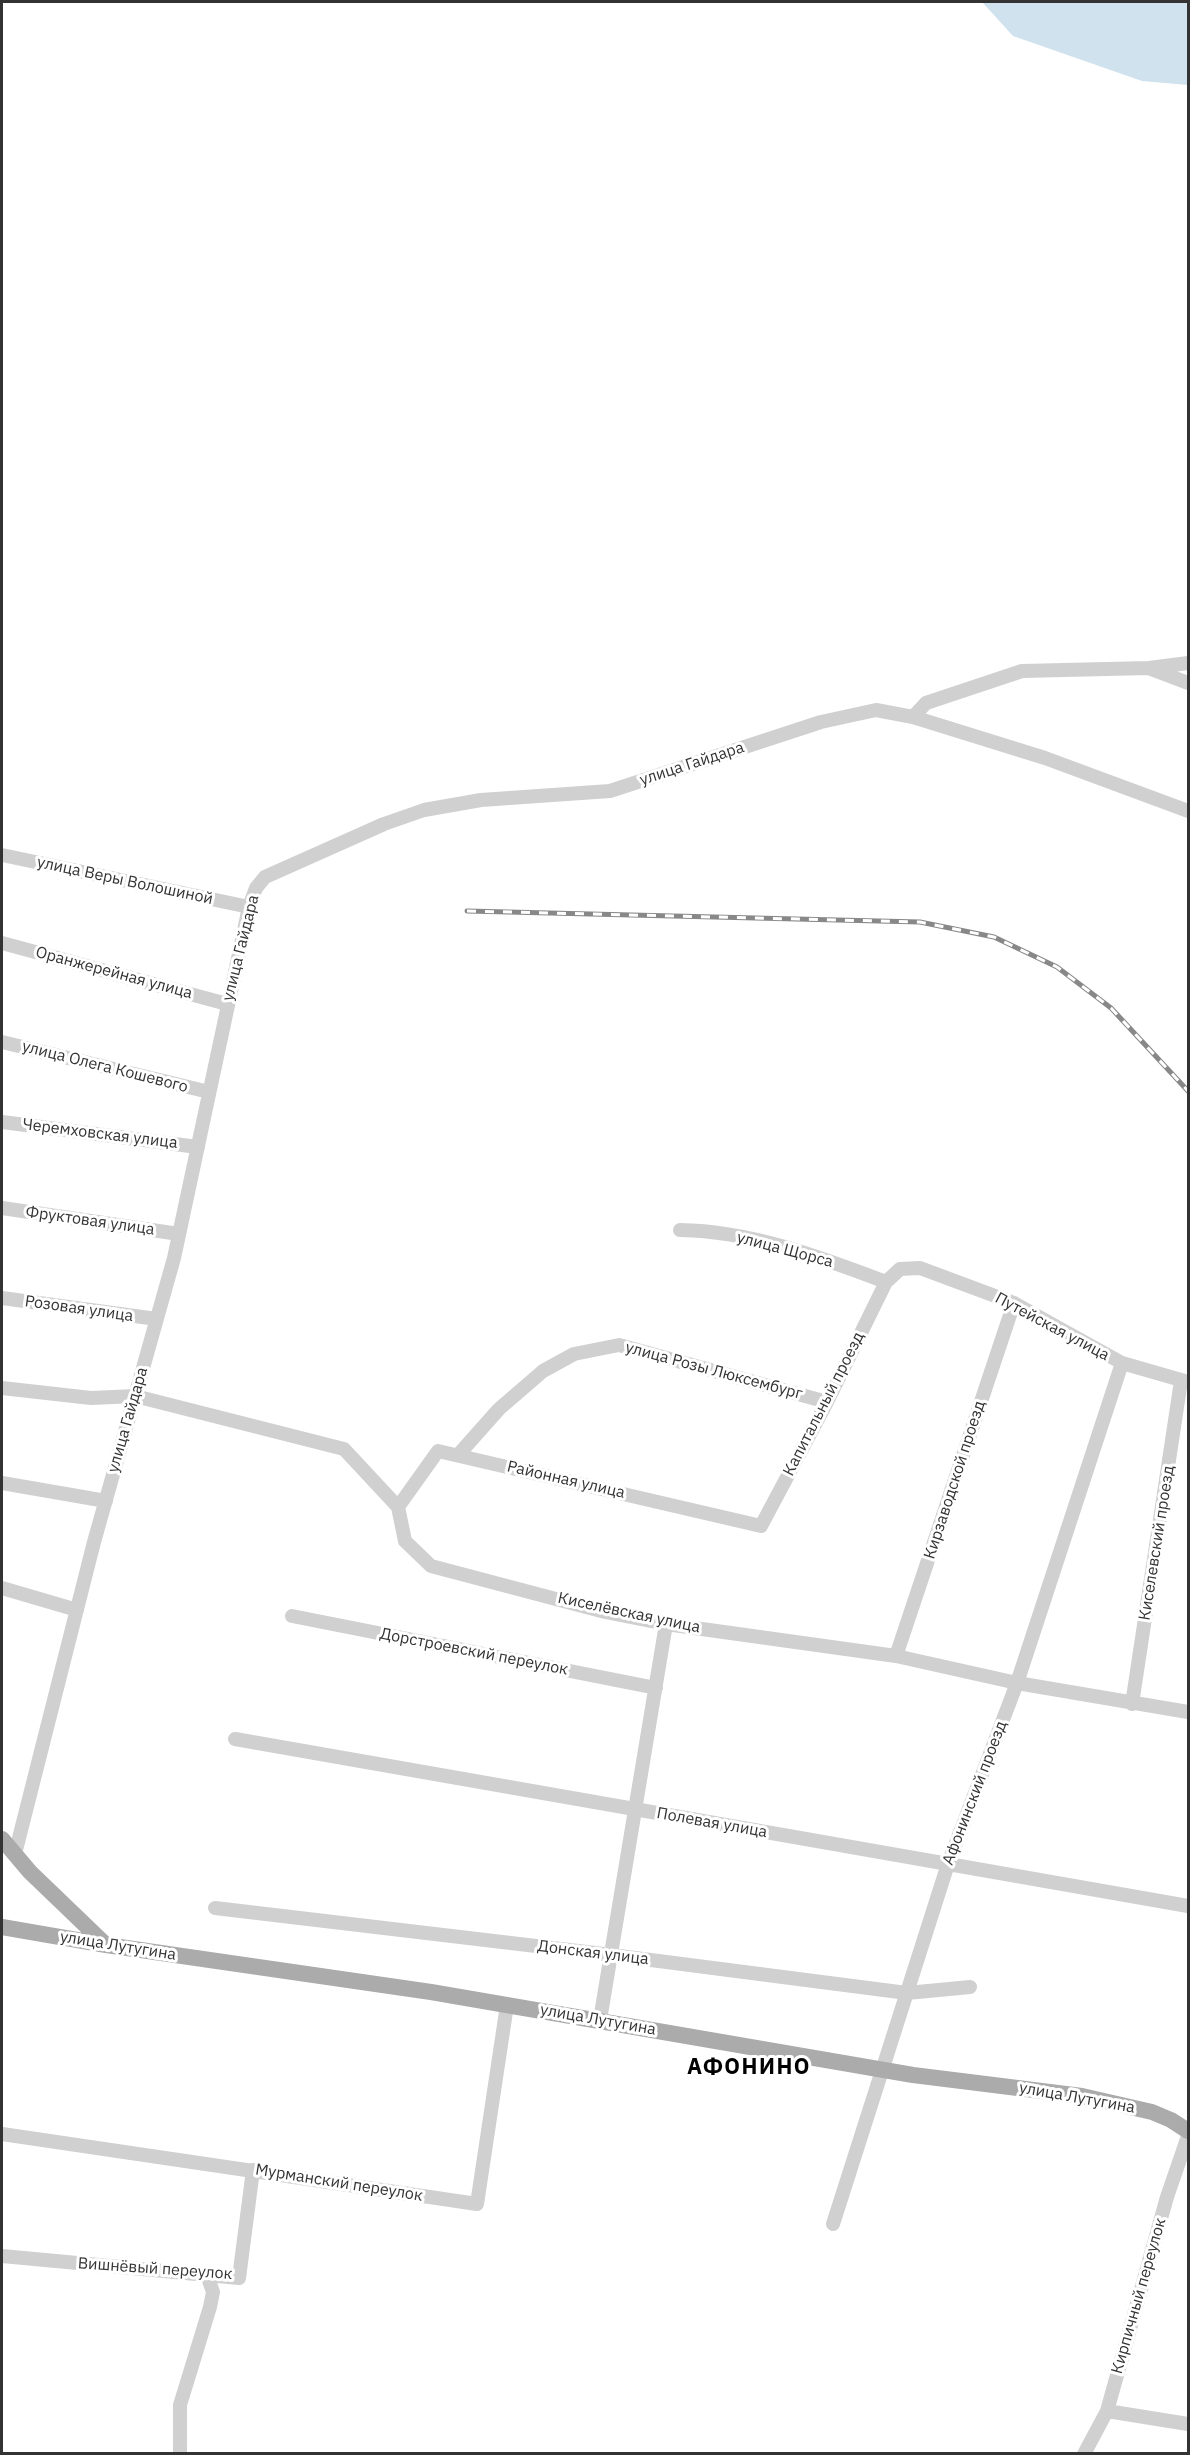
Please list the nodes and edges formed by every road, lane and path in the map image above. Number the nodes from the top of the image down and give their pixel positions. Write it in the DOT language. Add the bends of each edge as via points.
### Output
graph roads {
  1 [pos="1188,663"];
  2 [pos="1149,668"];
  3 [pos="1188,683"];
  4 [pos="913,717"];
  5 [pos="1188,811"];
  6 [pos="2,855"];
  7 [pos="249,907"];
  8 [pos="2,943"];
  9 [pos="227,1004"];
  10 [pos="2,1042"];
  11 [pos="209,1092"];
  12 [pos="2,1122"];
  13 [pos="198,1147"];
  14 [pos="2,1208"];
  15 [pos="680,1230"];
  16 [pos="179,1234"];
  17 [pos="886,1282"];
  18 [pos="2,1298"];
  19 [pos="1014,1303"];
  20 [pos="157,1319"];
  21 [pos="1122,1363"];
  22 [pos="1185,1382"];
  23 [pos="2,1388"];
  24 [pos="135,1396"];
  25 [pos="827,1402"];
  26 [pos="459,1454"];
  27 [pos="2,1483"];
  28 [pos="106,1501"];
  29 [pos="398,1507"];
  30 [pos="761,1526"];
  31 [pos="2,1588"];
  32 [pos="77,1610"];
  33 [pos="292,1616"];
  34 [pos="666,1624"];
  35 [pos="896,1656"];
  36 [pos="1017,1683"];
  37 [pos="656,1688"];
  38 [pos="1132,1704"];
  39 [pos="1188,1712"];
  40 [pos="235,1739"];
  41 [pos="636,1809"];
  42 [pos="2,1839"];
  43 [pos="15,1854"];
  44 [pos="948,1864"];
  45 [pos="1188,1906"];
  46 [pos="215,1908"];
  47 [pos="2,1927"];
  48 [pos="106,1945"];
  49 [pos="612,1955"];
  50 [pos="970,1987"];
  51 [pos="907,1994"];
  52 [pos="507,2005"];
  53 [pos="600,2020"];
  54 [pos="883,2069"];
  55 [pos="1188,2131"];
  56 [pos="2,2134"];
  57 [pos="1188,2136"];
  58 [pos="253,2170"];
  59 [pos="833,2224"];
  60 [pos="2,2256"];
  61 [pos="207,2275"];
  62 [pos="1107,2411"];
  63 [pos="1188,2424"];
  64 [pos="180,2454"];
  65 [pos="1084,2454"];
  1 -- 2 [label="street"];
  2 -- 3 [label="street"];
  2 -- 4 [label="street" via="1022,670 926,703"];
  4 -- 5 [label="street, улица Гайдара" via="1045,758"];
  4 -- 7 [label="street, улица Гайдара" via="876,710 831,720 610,791 482,800 424,810 265,877"];
  6 -- 7 [label="street, улица Веры Волошиной"];
  7 -- 9 [label="street, улица Гайдара"];
  8 -- 9 [label="street, Оранжерейная улица"];
  9 -- 11 [label="street, улица Гайдара"];
  10 -- 11 [label="street, улица Олега Кошевого"];
  11 -- 13 [label="street, улица Гайдара"];
  12 -- 13 [label="street, Черемховская улица"];
  13 -- 16 [label="street, улица Гайдара"];
  14 -- 16 [label="street, Фруктовая улица"];
  15 -- 17 [label="street, улица Щорса" via="746,1238 817,1256"];
  16 -- 20 [label="street, улица Гайдара"];
  17 -- 19 [label="street, Путейская улица" via="900,1269 920,1268"];
  17 -- 25 [label="street, Капитальный проезд"];
  18 -- 20 [label="street, Розовая улица"];
  19 -- 21 [label="street, Путейская улица"];
  19 -- 35 [label="street, Кирзаводской проезд"];
  20 -- 24 [label="street, улица Гайдара"];
  21 -- 22 [label="street, Путейская улица"];
  21 -- 36 [label="street, Афонинский проезд"];
  22 -- 38 [label="street, Киселевский проезд"];
  23 -- 24 [label="street" via="91,1398"];
  24 -- 28 [label="street, улица Гайдара"];
  24 -- 29 [label="street" via="344,1449"];
  25 -- 26 [label="street, улица Розы Люксембург" via="619,1345 574,1354 543,1371 499,1409"];
  25 -- 30 [label="street, Капитальный проезд"];
  26 -- 29 [label="street, Районная улица" via="438,1451"];
  26 -- 30 [label="street, Районная улица"];
  27 -- 28 [label="street"];
  28 -- 32 [label="street, улица Гайдара"];
  29 -- 34 [label="street, Киселёвская улица" via="405,1540 431,1566"];
  31 -- 32 [label="street"];
  32 -- 43 [label="street, улица Гайдара"];
  33 -- 37 [label="street, Дорстроевский переулок"];
  34 -- 35 [label="street, Киселёвская улица"];
  34 -- 37 [label="street"];
  35 -- 36 [label="street, Киселёвская улица"];
  36 -- 38 [label="street, Киселёвская улица"];
  36 -- 44 [label="street, Афонинский проезд"];
  37 -- 41 [label="street"];
  38 -- 39 [label="street, Киселёвская улица"];
  40 -- 41 [label="street, Полевая улица"];
  41 -- 44 [label="street, Полевая улица"];
  41 -- 49 [label="street"];
  42 -- 43 [label="main road"];
  43 -- 48 [label="main road"];
  44 -- 45 [label="street, Полевая улица"];
  44 -- 51 [label="street, Афонинский проезд"];
  46 -- 49 [label="street, Донская улица"];
  47 -- 48 [label="main road, улица Лутугина"];
  48 -- 52 [label="main road, улица Лутугина"];
  49 -- 51 [label="street, Донская улица"];
  49 -- 53 [label="street"];
  50 -- 51 [label="street, Донская улица"];
  51 -- 54 [label="street, Афонинский проезд"];
  52 -- 53 [label="main road, улица Лутугина"];
  52 -- 58 [label="street, Мурманский переулок" via="477,2204"];
  53 -- 54 [label="main road, улица Лутугина"];
  54 -- 55 [label="main road, улица Лутугина" via="1082,2096 1152,2112"];
  54 -- 59 [label="street, Афонинский проезд"];
  56 -- 58 [label="street, Мурманский переулок"];
  57 -- 62 [label="street, Кирпичный переулок"];
  58 -- 61 [label="street, Вишнёвый переулок" via="239,2278"];
  60 -- 61 [label="street, Вишнёвый переулок"];
  61 -- 64 [label="street" via="213,2292 180,2405"];
  62 -- 63 [label="street"];
  62 -- 65 [label="street, Кирпичный переулок"];
}
